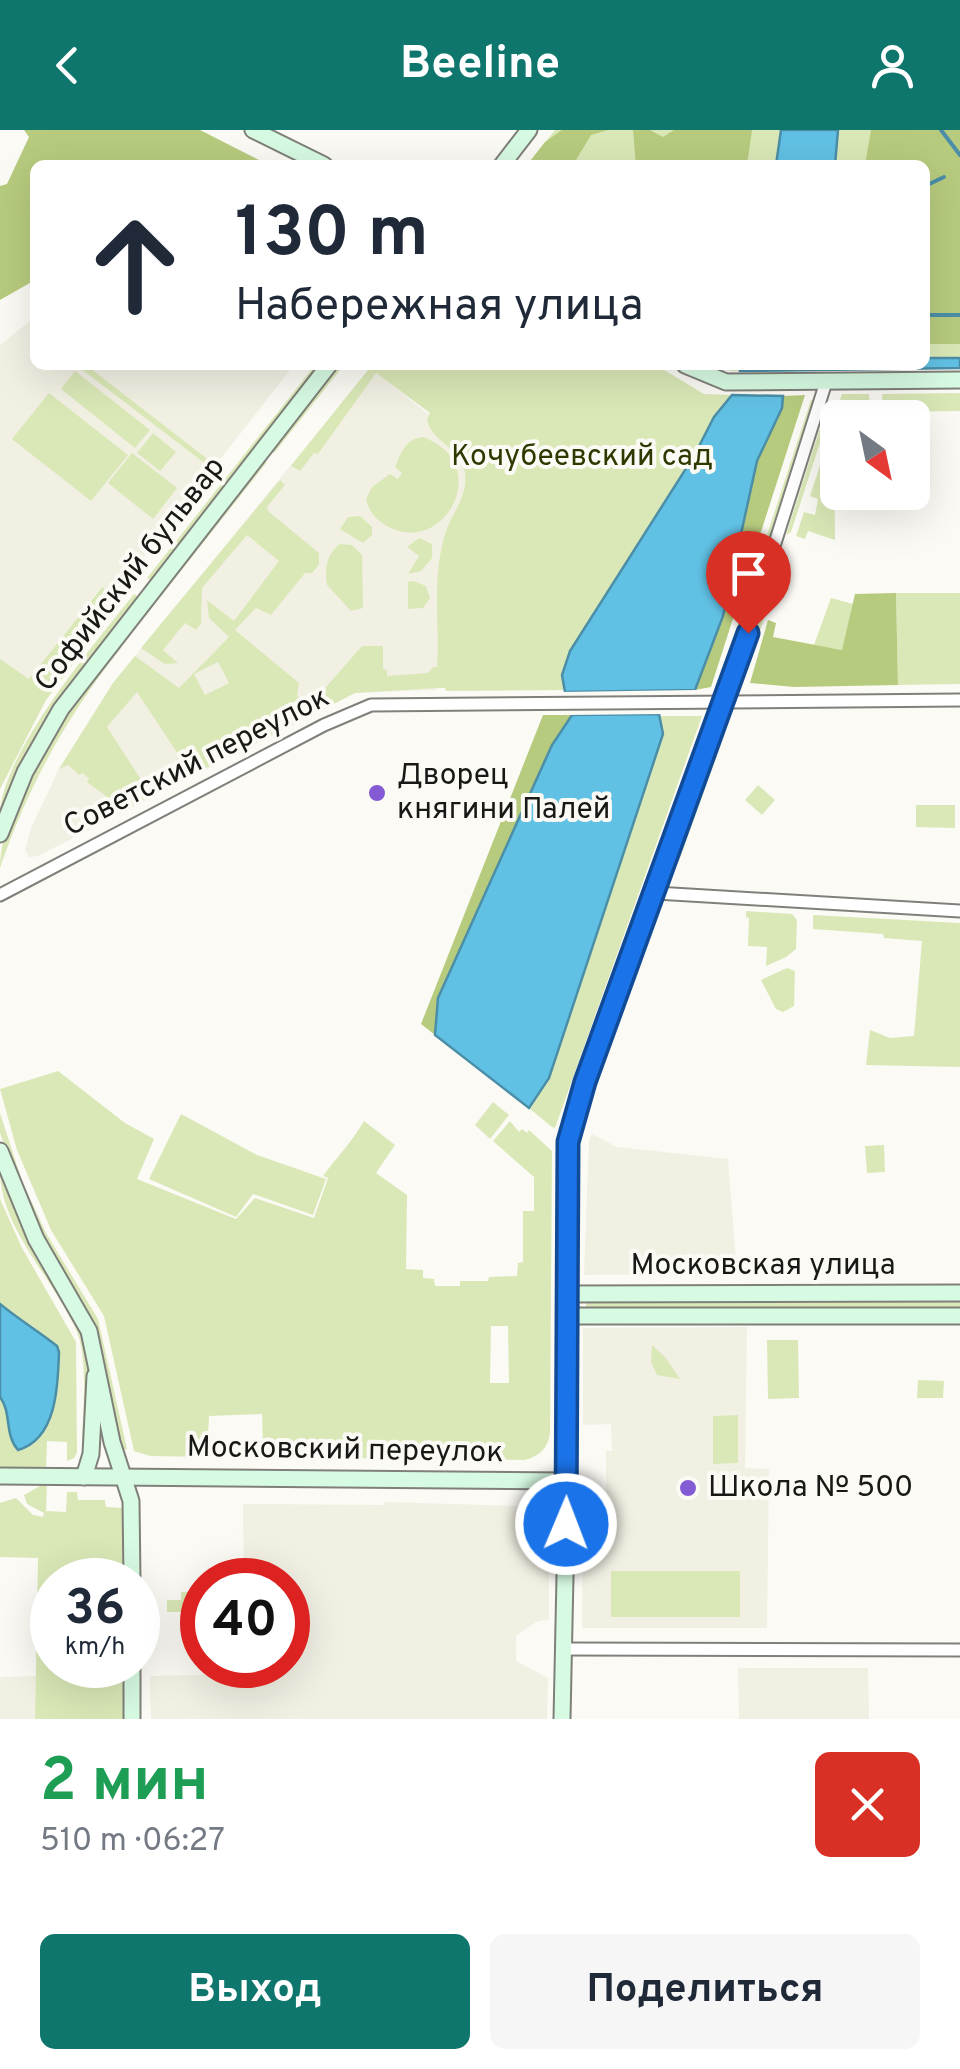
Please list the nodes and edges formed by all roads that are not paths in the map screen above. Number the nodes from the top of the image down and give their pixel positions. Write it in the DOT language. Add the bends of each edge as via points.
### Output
graph roads {
  1 [pos="253,130"];
  2 [pos="530,130"];
  3 [pos="314,160"];
  4 [pos="506,160"];
  5 [pos="326,370"];
  6 [pos="695,370"];
  7 [pos="960,380"];
  8 [pos="826,382"];
  9 [pos="960,700"];
  10 [pos="725,701"];
  11 [pos="0,834"];
  12 [pos="656,893"];
  13 [pos="0,894"];
  14 [pos="960,911"];
  15 [pos="0,1151"];
  16 [pos="960,1293"];
  17 [pos="566,1294"];
  18 [pos="566,1316"];
  19 [pos="960,1316"];
  20 [pos="96,1367"];
  21 [pos="0,1476"];
  22 [pos="84,1476"];
  23 [pos="123,1477"];
  24 [pos="567,1481"];
  25 [pos="132,1558"];
  26 [pos="564,1649"];
  27 [pos="960,1650"];
  28 [pos="132,1688"];
  29 [pos="132,1719"];
  30 [pos="562,1719"];
  1 -- 3 [label="main road"];
  2 -- 4 [label="main road"];
  5 -- 11 [label="main road, Софийский бульвар" via="61,709"];
  6 -- 8 [label="main road" via="732,382"];
  7 -- 8 [label="main road"];
  8 -- 10 [label="street"];
  9 -- 10 [label="street"];
  10 -- 12 [label="street"];
  10 -- 13 [label="street, Советский переулок" via="389,704 351,711"];
  12 -- 14 [label="street"];
  12 -- 17 [label="street" via="572,1119"];
  15 -- 20 [label="main road" via="36,1238 89,1331"];
  16 -- 17 [label="main road, Московская улица"];
  17 -- 18 [label="main road"];
  18 -- 19 [label="main road, Московская улица"];
  18 -- 24 [label="main road"];
  20 -- 22 [label="main road"];
  20 -- 23 [label="main road"];
  21 -- 22 [label="main road, Московский переулок"];
  22 -- 23 [label="main road, Московский переулок"];
  23 -- 24 [label="main road, Московский переулок"];
  23 -- 25 [label="main road" via="132,1512"];
  24 -- 26 [label="main road"];
  26 -- 27 [label="street"];
  26 -- 30 [label="main road"];
  28 -- 29 [label="main road"];
}
